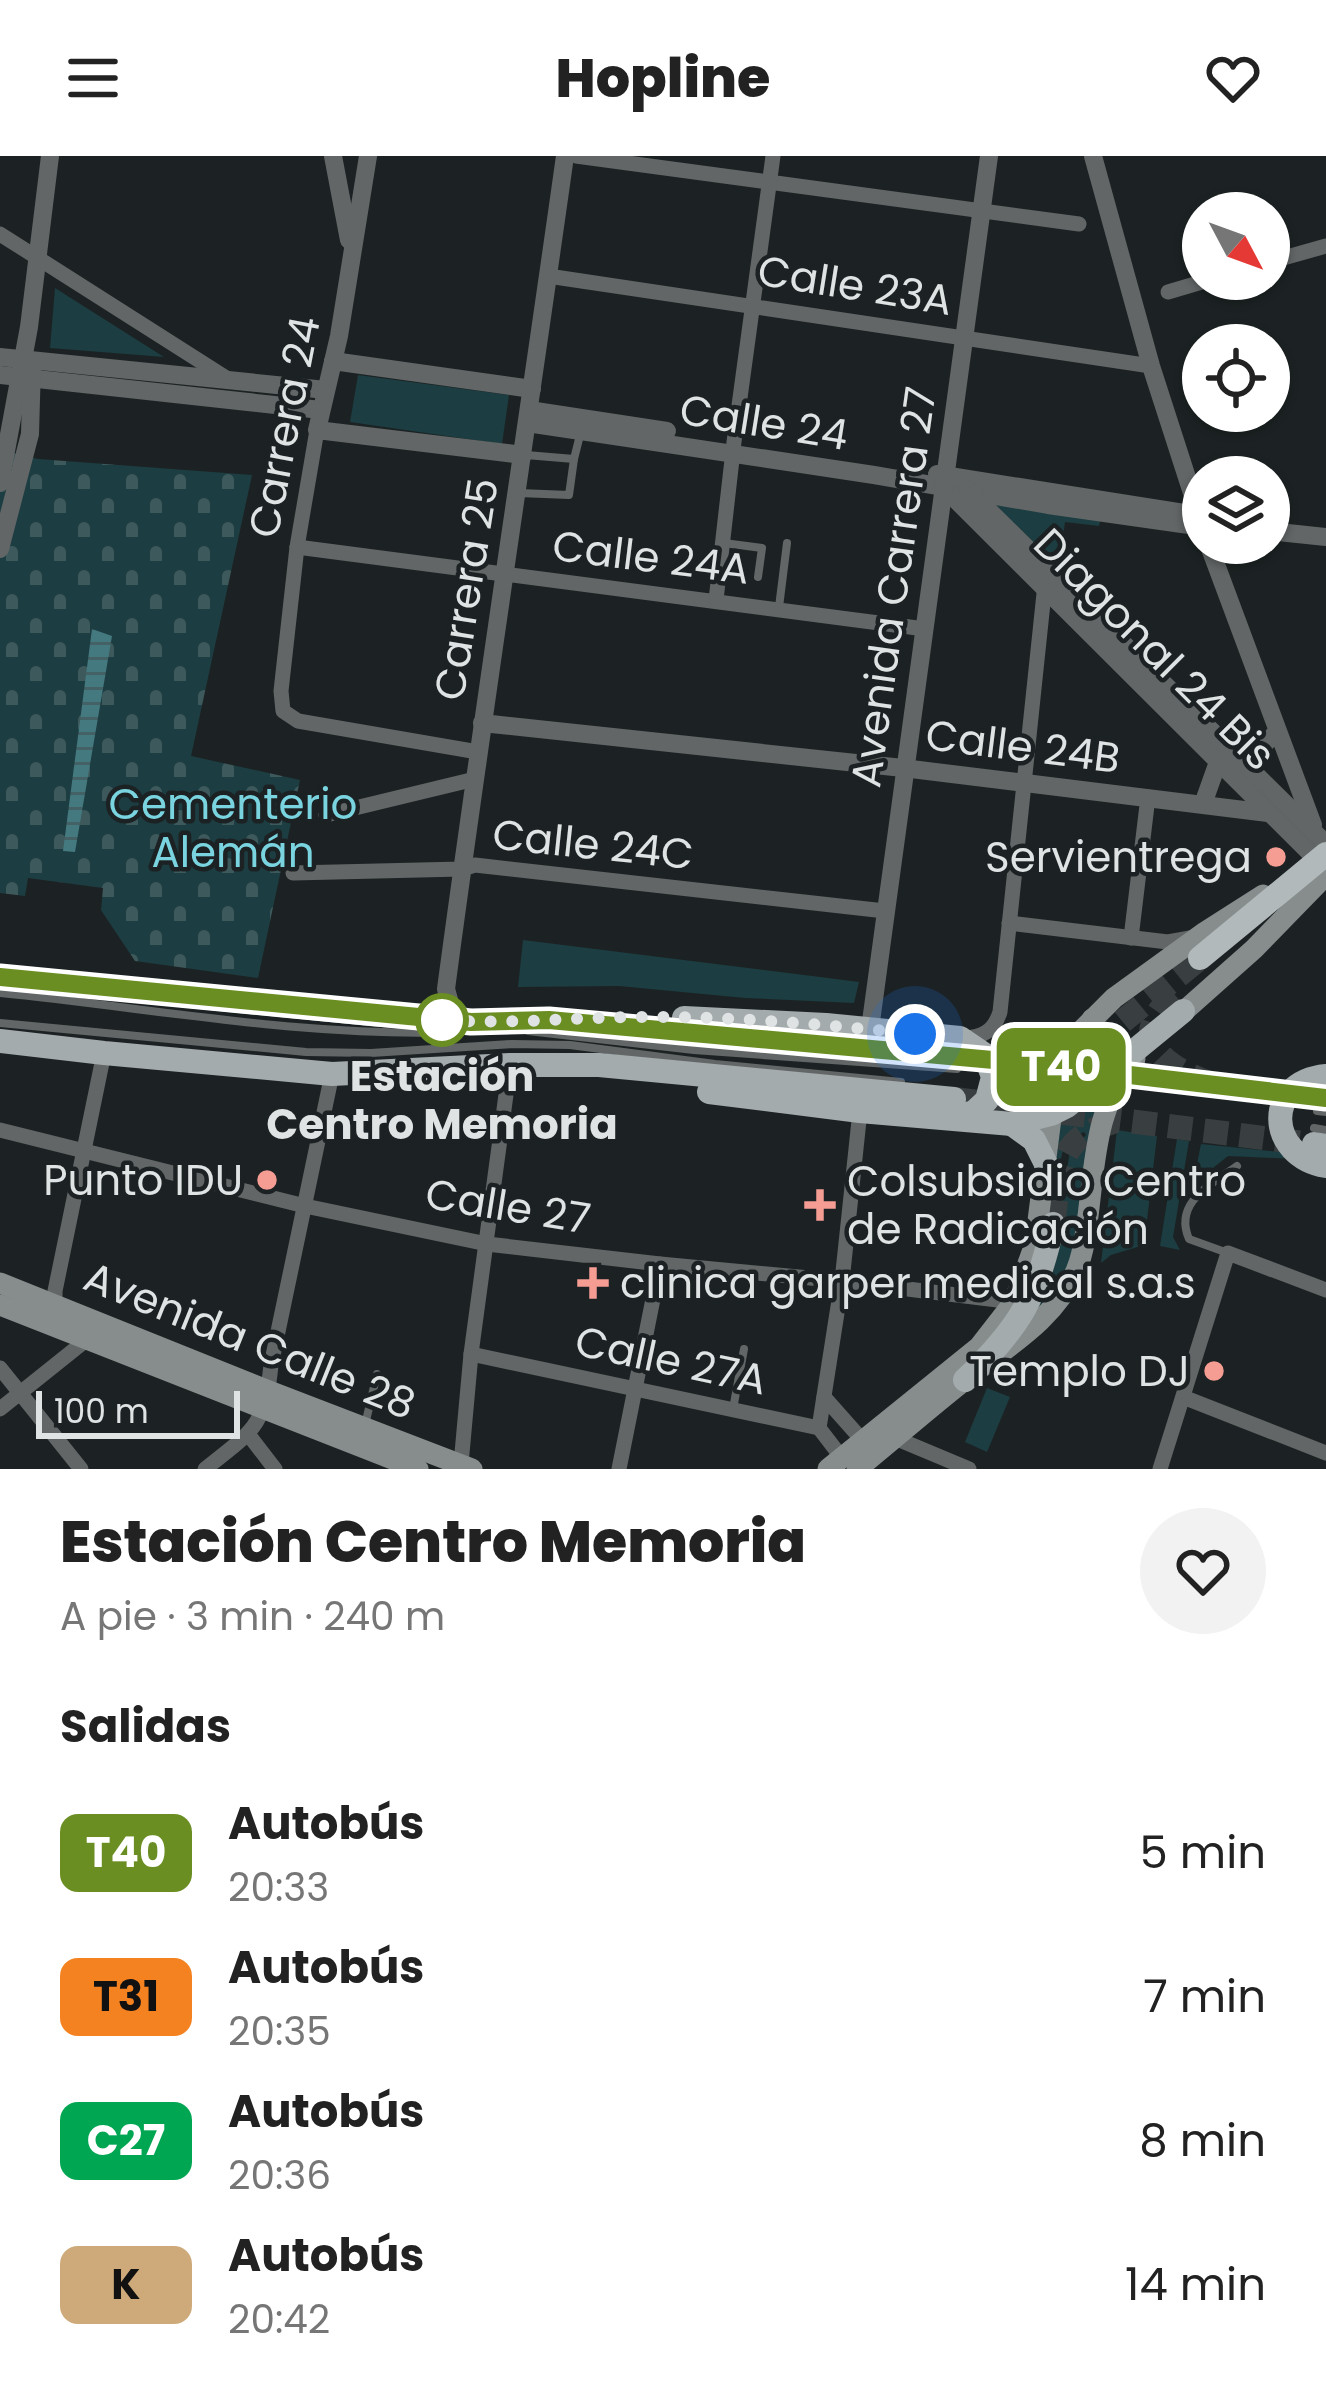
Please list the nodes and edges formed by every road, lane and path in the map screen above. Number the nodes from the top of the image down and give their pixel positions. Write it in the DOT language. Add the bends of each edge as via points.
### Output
graph roads {
  1 [pos="50,156"];
  2 [pos="333,156"];
  3 [pos="368,156"];
  4 [pos="566,156"];
  5 [pos="576,156"];
  6 [pos="773,156"];
  7 [pos="989,156"];
  8 [pos="1093,156"];
  9 [pos="770,182"];
  10 [pos="981,211"];
  11 [pos="1079,224"];
  12 [pos="0,234"];
  13 [pos="1326,245"];
  14 [pos="352,256"];
  15 [pos="1290,256"];
  16 [pos="38,258"];
  17 [pos="548,276"];
  18 [pos="1182,288"];
  19 [pos="1168,292"];
  20 [pos="753,306"];
  21 [pos="964,338"];
  22 [pos="0,357"];
  23 [pos="333,361"];
  24 [pos="1151,366"];
  25 [pos="21,370"];
  26 [pos="230,380"];
  27 [pos="532,388"];
  28 [pos="321,410"];
  29 [pos="528,416"];
  30 [pos="581,431"];
  31 [pos="734,447"];
  32 [pos="523,455"];
  33 [pos="574,459"];
  34 [pos="1182,461"];
  35 [pos="947,479"];
  36 [pos="553,482"];
  37 [pos="0,483"];
  38 [pos="518,493"];
  39 [pos="970,493"];
  40 [pos="551,494"];
  41 [pos="1182,520"];
  42 [pos="1182,520"];
  43 [pos="1290,534"];
  44 [pos="1326,541"];
  45 [pos="723,543"];
  46 [pos="787,543"];
  47 [pos="297,547"];
  48 [pos="0,549"];
  49 [pos="1216,564"];
  50 [pos="1046,569"];
  51 [pos="506,575"];
  52 [pos="758,577"];
  53 [pos="1044,590"];
  54 [pos="716,600"];
  55 [pos="778,609"];
  56 [pos="925,629"];
  57 [pos="482,723"];
  58 [pos="1276,733"];
  59 [pos="478,752"];
  60 [pos="1217,762"];
  61 [pos="1244,764"];
  62 [pos="903,768"];
  63 [pos="475,778"];
  64 [pos="1024,783"];
  65 [pos="1148,797"];
  66 [pos="1203,804"];
  67 [pos="1268,813"];
  68 [pos="326,815"];
  69 [pos="1323,857"];
  70 [pos="462,869"];
  71 [pos="293,873"];
  72 [pos="885,911"];
  73 [pos="1009,923"];
  74 [pos="1205,932"];
  75 [pos="1131,938"];
  76 [pos="1204,963"];
  77 [pos="0,977"];
  78 [pos="0,993"];
  79 [pos="1183,1011"];
  80 [pos="1096,1014"];
  81 [pos="549,1020"];
  82 [pos="471,1022"];
  83 [pos="0,1023"];
  84 [pos="870,1029"];
  85 [pos="0,1041"];
  86 [pos="104,1054"];
  87 [pos="959,1055"];
  88 [pos="1127,1057"];
  89 [pos="510,1065"];
  90 [pos="332,1074"];
  91 [pos="906,1082"];
  92 [pos="1323,1099"];
  93 [pos="954,1108"];
  94 [pos="860,1111"];
  95 [pos="1051,1114"];
  96 [pos="1012,1124"];
  97 [pos="0,1130"];
  98 [pos="1321,1143"];
  99 [pos="83,1150"];
  100 [pos="1046,1164"];
  101 [pos="1237,1166"];
  102 [pos="305,1206"];
  103 [pos="1053,1224"];
  104 [pos="487,1244"];
  105 [pos="1228,1253"];
  106 [pos="660,1264"];
  107 [pos="842,1281"];
  108 [pos="0,1283"];
  109 [pos="1326,1290"];
  110 [pos="1014,1302"];
  111 [pos="0,1306"];
  112 [pos="53,1315"];
  113 [pos="86,1341"];
  114 [pos="744,1348"];
  115 [pos="471,1354"];
  116 [pos="0,1368"];
  117 [pos="377,1374"];
  118 [pos="965,1380"];
  119 [pos="636,1388"];
  120 [pos="20,1393"];
  121 [pos="824,1397"];
  122 [pos="1183,1397"];
  123 [pos="267,1401"];
  124 [pos="0,1408"];
  125 [pos="733,1409"];
  126 [pos="364,1428"];
  127 [pos="819,1428"];
  128 [pos="248,1435"];
  129 [pos="896,1438"];
  130 [pos="863,1441"];
  131 [pos="1326,1453"];
  132 [pos="842,1465"];
  133 [pos="467,1467"];
  134 [pos="81,1469"];
  135 [pos="205,1469"];
  136 [pos="275,1469"];
  137 [pos="418,1469"];
  138 [pos="620,1469"];
  139 [pos="969,1469"];
  140 [pos="1160,1469"];
  1 -- 16 [label="street"];
  2 -- 14 [label="street"];
  3 -- 14 [label="street, Carrera 24"];
  4 -- 17 [label="street, Carrera 25"];
  5 -- 9 [label="street"];
  6 -- 9 [label="street"];
  7 -- 10 [label="street, Avenida Carrera 27"];
  8 -- 24 [label="street"];
  9 -- 10 [label="street"];
  9 -- 20 [label="street"];
  10 -- 11 [label="street"];
  10 -- 21 [label="street, Avenida Carrera 27"];
  12 -- 16 [label="street"];
  13 -- 15 [label="street"];
  14 -- 23 [label="street, Carrera 24"];
  16 -- 25 [label="street"];
  16 -- 26 [label="street"];
  17 -- 20 [label="street, Calle 23A"];
  17 -- 27 [label="street, Carrera 25"];
  18 -- 19 [label="street"];
  20 -- 21 [label="street, Calle 23A"];
  20 -- 31 [label="street"];
  21 -- 24 [label="street, Calle 23A"];
  21 -- 35 [label="street, Avenida Carrera 27"];
  22 -- 25 [label="street"];
  23 -- 27 [label="street"];
  23 -- 28 [label="street, Carrera 24"];
  24 -- 34 [label="street"];
  25 -- 26 [label="street"];
  25 -- 28 [label="street"];
  25 -- 37 [label="street"];
  25 -- 48 [label="street" via="30,434"];
  26 -- 28 [label="street"];
  27 -- 29 [label="street, Carrera 25"];
  28 -- 32 [label="street"];
  28 -- 47 [label="street, Carrera 24"];
  29 -- 30 [label="street, Calle 24"];
  29 -- 31 [label="street, Calle 24"];
  29 -- 32 [label="street, Carrera 25"];
  30 -- 31 [label="street, Calle 24"];
  30 -- 33 [label="lane"];
  31 -- 35 [label="street, Calle 24"];
  31 -- 45 [label="street"];
  32 -- 33 [label="lane"];
  32 -- 38 [label="street, Carrera 25"];
  33 -- 40 [label="lane" via="569,494"];
  35 -- 39 [label="street, Calle 24"];
  35 -- 41 [label="street, Calle 24"];
  35 -- 53 [label="street, Diagonal 24 Bis"];
  35 -- 56 [label="street, Avenida Carrera 27"];
  36 -- 40 [label="lane"];
  38 -- 40 [label="lane"];
  38 -- 51 [label="street, Carrera 25"];
  39 -- 42 [label="street, Calle 24"];
  39 -- 50 [label="street, Diagonal 24 Bis"];
  43 -- 44 [label="street"];
  45 -- 52 [label="lane" via="762,548"];
  45 -- 54 [label="street"];
  46 -- 55 [label="lane"];
  47 -- 51 [label="street, Calle 24A"];
  47 -- 59 [label="street, Carrera 24" via="283,711 298,722"];
  49 -- 58 [label="street"];
  50 -- 53 [label="street"];
  50 -- 61 [label="street, Diagonal 24 Bis"];
  51 -- 54 [label="street, Calle 24A"];
  51 -- 57 [label="street, Carrera 25"];
  53 -- 60 [label="street, Diagonal 24 Bis"];
  53 -- 64 [label="street"];
  54 -- 55 [label="street, Calle 24A"];
  55 -- 56 [label="street, Calle 24A"];
  56 -- 62 [label="street, Avenida Carrera 27"];
  57 -- 59 [label="street, Carrera 25"];
  57 -- 62 [label="street, Calle 24B"];
  58 -- 61 [label="street"];
  58 -- 69 [label="street"];
  59 -- 63 [label="street, Carrera 25"];
  60 -- 66 [label="street"];
  60 -- 67 [label="street, Diagonal 24 Bis"];
  61 -- 69 [label="street, Diagonal 24 Bis"];
  62 -- 64 [label="street, Calle 24B"];
  62 -- 72 [label="street, Avenida Carrera 27"];
  63 -- 68 [label="street"];
  63 -- 70 [label="street, Carrera 25"];
  64 -- 65 [label="street, Calle 24B"];
  64 -- 73 [label="street"];
  65 -- 66 [label="street, Calle 24B"];
  65 -- 75 [label="street"];
  66 -- 67 [label="street, Calle 24B"];
  67 -- 69 [label="street, Diagonal 24 Bis"];
  69 -- 74 [label="main road"];
  69 -- 76 [label="highway"];
  69 -- 79 [label="main road" via="1254,949"];
  70 -- 71 [label="street, Calle 24C"];
  70 -- 72 [label="street, Calle 24C"];
  70 -- 82 [label="street, Carrera 25" via="446,989 451,1007"];
  72 -- 84 [label="street, Avenida Carrera 27"];
  73 -- 75 [label="street"];
  73 -- 87 [label="street" via="997,1021"];
  74 -- 75 [label="street" via="1172,942"];
  74 -- 80 [label="main road"];
  77 -- 82 [label="main road"];
  78 -- 87 [label="lane" via="317,1030 513,1030 694,1050"];
  79 -- 88 [label="main road"];
  79 -- 118 [label="main road" via="1109,1097 1084,1248 1063,1294"];
  80 -- 88 [label="main road" via="1089,1029 1094,1046"];
  80 -- 95 [label="main road" via="1063,1063"];
  81 -- 82 [label="main road"];
  81 -- 84 [label="main road" via="658,1017"];
  81 -- 87 [label="main road"];
  83 -- 91 [label="lane" via="306,1052 570,1046"];
  84 -- 87 [label="main road"];
  85 -- 86 [label="main road"];
  86 -- 90 [label="main road"];
  86 -- 99 [label="street"];
  87 -- 93 [label="main road" via="978,1047 993,1077 982,1106"];
  88 -- 95 [label="main road"];
  89 -- 90 [label="main road"];
  89 -- 93 [label="main road" via="599,1065"];
  89 -- 94 [label="main road"];
  89 -- 104 [label="street"];
  90 -- 102 [label="street"];
  92 -- 98 [label="main road" via="1310,1078 1283,1100 1280,1123 1304,1160"];
  93 -- 94 [label="main road"];
  93 -- 96 [label="main road"];
  94 -- 107 [label="street"];
  95 -- 96 [label="main road"];
  95 -- 100 [label="main road"];
  96 -- 100 [label="main road" via="1034,1140"];
  97 -- 99 [label="street, Calle 27"];
  99 -- 102 [label="street, Calle 27"];
  99 -- 112 [label="street"];
  100 -- 110 [label="main road" via="1034,1244"];
  101 -- 105 [label="lane" via="1189,1204 1185,1230 1194,1242"];
  102 -- 104 [label="street, Calle 27"];
  102 -- 123 [label="street"];
  103 -- 118 [label="main road" via="1028,1306"];
  104 -- 106 [label="street, Calle 27"];
  104 -- 115 [label="street"];
  105 -- 109 [label="street"];
  105 -- 122 [label="street"];
  106 -- 107 [label="street, Calle 27"];
  106 -- 119 [label="street"];
  107 -- 110 [label="street, Calle 27"];
  107 -- 121 [label="street"];
  108 -- 112 [label="main road, Avenida Calle 28"];
  110 -- 130 [label="main road" via="979,1347"];
  111 -- 112 [label="main road, Avenida Calle 28"];
  112 -- 113 [label="main road, Avenida Calle 28"];
  112 -- 123 [label="main road, Avenida Calle 28"];
  113 -- 120 [label="street"];
  113 -- 123 [label="main road, Avenida Calle 28"];
  114 -- 125 [label="lane"];
  115 -- 119 [label="street, Calle 27A"];
  115 -- 133 [label="street"];
  116 -- 120 [label="street"];
  117 -- 126 [label="lane"];
  118 -- 129 [label="main road"];
  119 -- 125 [label="street, Calle 27A"];
  119 -- 138 [label="street"];
  120 -- 124 [label="street"];
  120 -- 134 [label="street"];
  121 -- 127 [label="street"];
  121 -- 130 [label="street, Calle 27A"];
  122 -- 131 [label="street"];
  122 -- 140 [label="street"];
  123 -- 126 [label="main road, Avenida Calle 28"];
  123 -- 128 [label="street"];
  123 -- 137 [label="main road, Avenida Calle 28"];
  125 -- 127 [label="street, Calle 27A"];
  126 -- 133 [label="main road, Avenida Calle 28"];
  127 -- 132 [label="street, Calle 27A"];
  128 -- 135 [label="street"];
  128 -- 136 [label="street"];
  129 -- 132 [label="main road"];
  129 -- 139 [label="street"];
  130 -- 132 [label="main road"];
}
